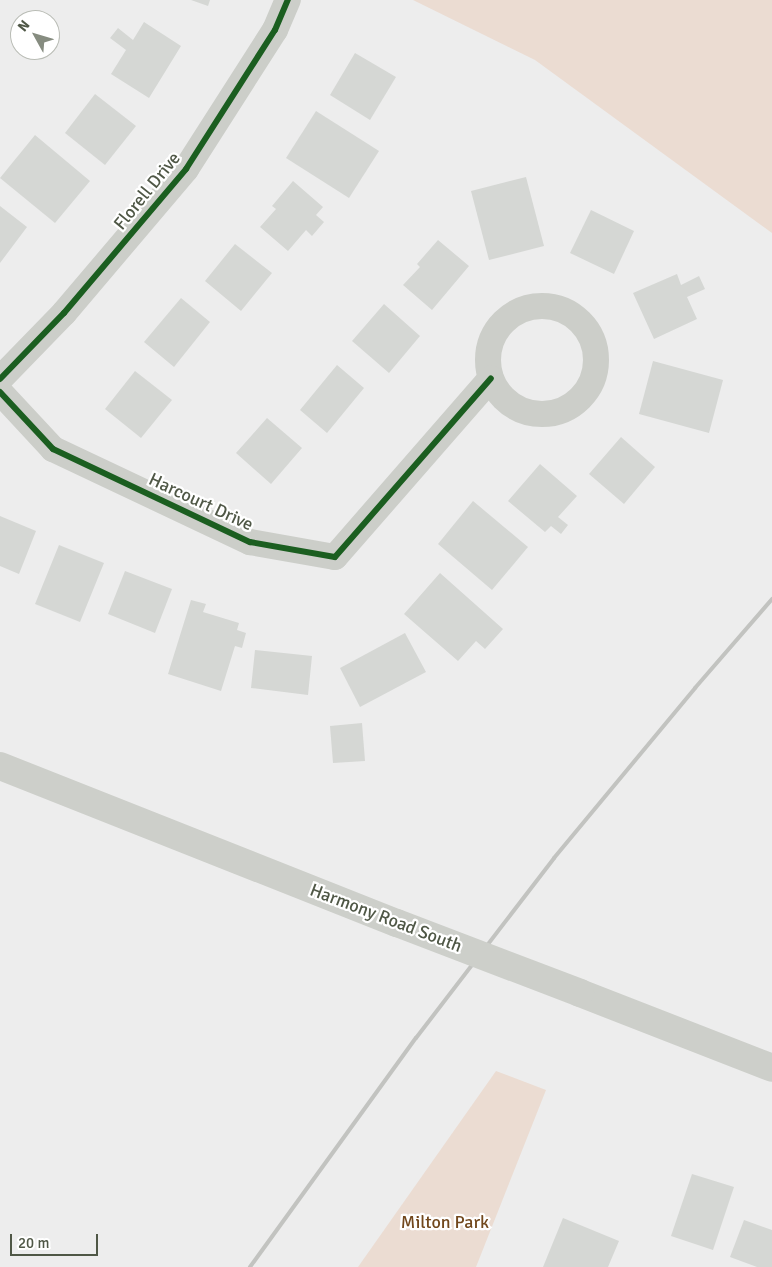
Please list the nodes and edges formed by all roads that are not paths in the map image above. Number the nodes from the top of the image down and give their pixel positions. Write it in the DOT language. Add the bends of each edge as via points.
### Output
graph roads {
  1 [pos="288,0"];
  2 [pos="491,378"];
  3 [pos="0,379"];
  4 [pos="0,392"];
  5 [pos="0,766"];
  6 [pos="772,1068"];
  1 -- 3 [label="street, Florell Drive" via="275,30 186,169 64,312"];
  2 -- 2 [label="street" via="498,391 518,409 545,414 558,412 571,406 590,386 597,360 595,346 582,323 571,314 559,308 533,307 508,318 496,333 489,352"];
  2 -- 4 [label="street, Harcourt Drive" via="335,557 250,542 53,449"];
  5 -- 6 [label="main road, Harmony Road South, bridge"];
}
